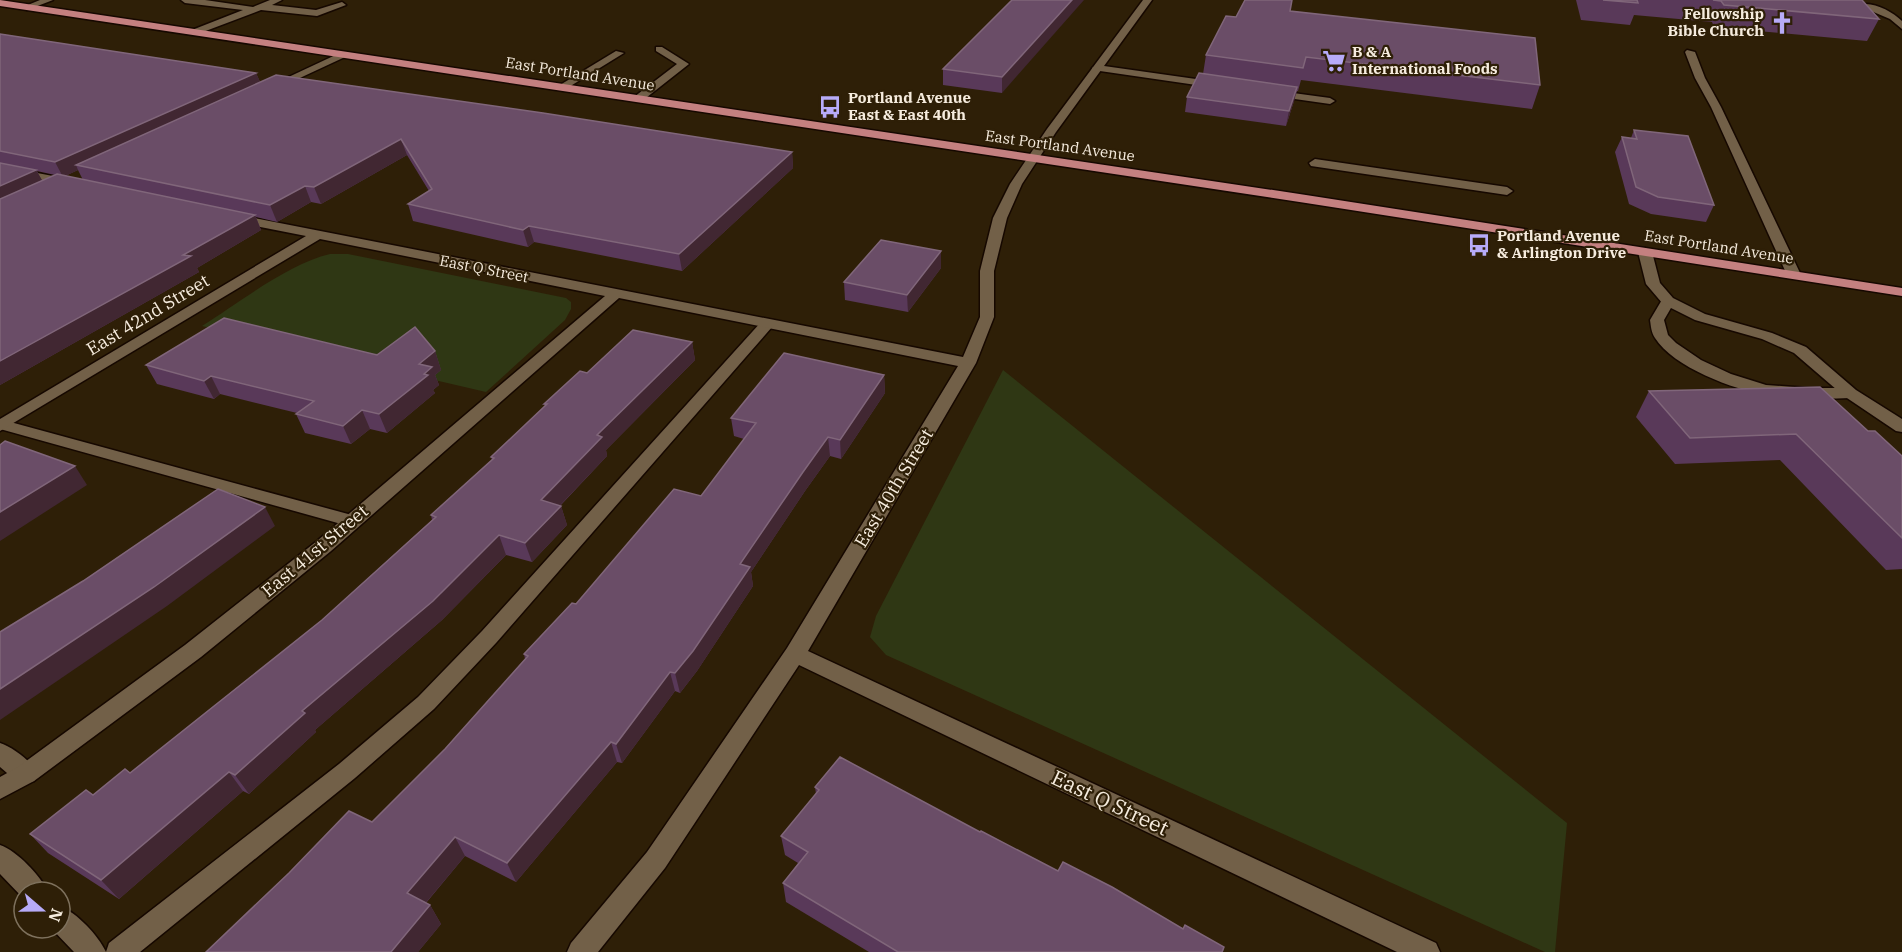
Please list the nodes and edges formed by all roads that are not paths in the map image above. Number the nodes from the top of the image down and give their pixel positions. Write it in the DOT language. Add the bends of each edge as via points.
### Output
graph roads {
  1 [pos="49,0"];
  2 [pos="185,0"];
  3 [pos="1148,0"];
  4 [pos="1,1"];
  5 [pos="266,4"];
  6 [pos="342,5"];
  7 [pos="1867,6"];
  8 [pos="27,7"];
  9 [pos="1902,26"];
  10 [pos="195,32"];
  11 [pos="659,49"];
  12 [pos="1690,52"];
  13 [pos="619,53"];
  14 [pos="342,55"];
  15 [pos="1097,68"];
  16 [pos="1229,87"];
  17 [pos="560,88"];
  18 [pos="262,92"];
  19 [pos="1263,92"];
  20 [pos="638,99"];
  21 [pos="1330,101"];
  22 [pos="1033,159"];
  23 [pos="1315,163"];
  24 [pos="0,170"];
  25 [pos="48,191"];
  26 [pos="1508,191"];
  27 [pos="219,215"];
  28 [pos="316,236"];
  29 [pos="1645,252"];
  30 [pos="1794,275"];
  31 [pos="1902,292"];
  32 [pos="615,294"];
  33 [pos="1668,301"];
  34 [pos="767,324"];
  35 [pos="968,363"];
  36 [pos="1850,393"];
  37 [pos="1,426"];
  38 [pos="1902,427"];
  39 [pos="352,521"];
  40 [pos="795,654"];
  41 [pos="0,753"];
  42 [pos="26,774"];
  43 [pos="0,789"];
  44 [pos="0,856"];
  45 [pos="23,880"];
  46 [pos="72,931"];
  47 [pos="92,952"];
  48 [pos="119,952"];
  49 [pos="581,952"];
  50 [pos="1426,952"];
  1 -- 8 [label="street"];
  2 -- 5 [label="street"];
  3 -- 15 [label="street, East 40th Street"];
  4 -- 8 [label="main road, East Portland Avenue"];
  5 -- 6 [label="street" via="316,13"];
  5 -- 10 [label="street"];
  7 -- 9 [label="street" via="1893,16"];
  8 -- 10 [label="main road, East Portland Avenue"];
  10 -- 14 [label="main road, East Portland Avenue"];
  11 -- 20 [label="street" via="684,64"];
  12 -- 30 [label="street"];
  13 -- 17 [label="street"];
  14 -- 17 [label="main road, East Portland Avenue"];
  14 -- 18 [label="street"];
  15 -- 16 [label="street"];
  15 -- 22 [label="street, East 40th Street"];
  17 -- 20 [label="main road, East Portland Avenue"];
  19 -- 21 [label="street"];
  20 -- 22 [label="main road, East Portland Avenue"];
  22 -- 29 [label="main road, East Portland Avenue"];
  22 -- 35 [label="street, East 40th Street" via="1000,218 987,271 987,317"];
  23 -- 26 [label="street"];
  24 -- 25 [label="street" via="76,181"];
  27 -- 28 [label="street, East Q Street"];
  28 -- 32 [label="street, East Q Street"];
  28 -- 37 [label="street, East 42nd Street"];
  29 -- 30 [label="main road, East Portland Avenue"];
  29 -- 33 [label="street" via="1653,284"];
  30 -- 31 [label="main road, East Portland Avenue"];
  32 -- 34 [label="street, East Q Street"];
  32 -- 39 [label="street, East 41st Street"];
  33 -- 36 [label="street" via="1700,317 1800,350"];
  33 -- 36 [label="street" via="1657,320 1661,336 1686,357 1762,389 1801,394"];
  34 -- 35 [label="street, East Q Street"];
  34 -- 48 [label="street" via="426,703 347,771"];
  35 -- 40 [label="street, East 40th Street"];
  36 -- 38 [label="street"];
  37 -- 39 [label="street"];
  39 -- 42 [label="street, East 41st Street" via="193,651"];
  40 -- 49 [label="street, East 40th Street" via="656,860"];
  40 -- 50 [label="street, East Q Street"];
  41 -- 42 [label="street"];
  42 -- 43 [label="street, East 41st Street"];
  44 -- 45 [label="street"];
  46 -- 47 [label="street"];
}
